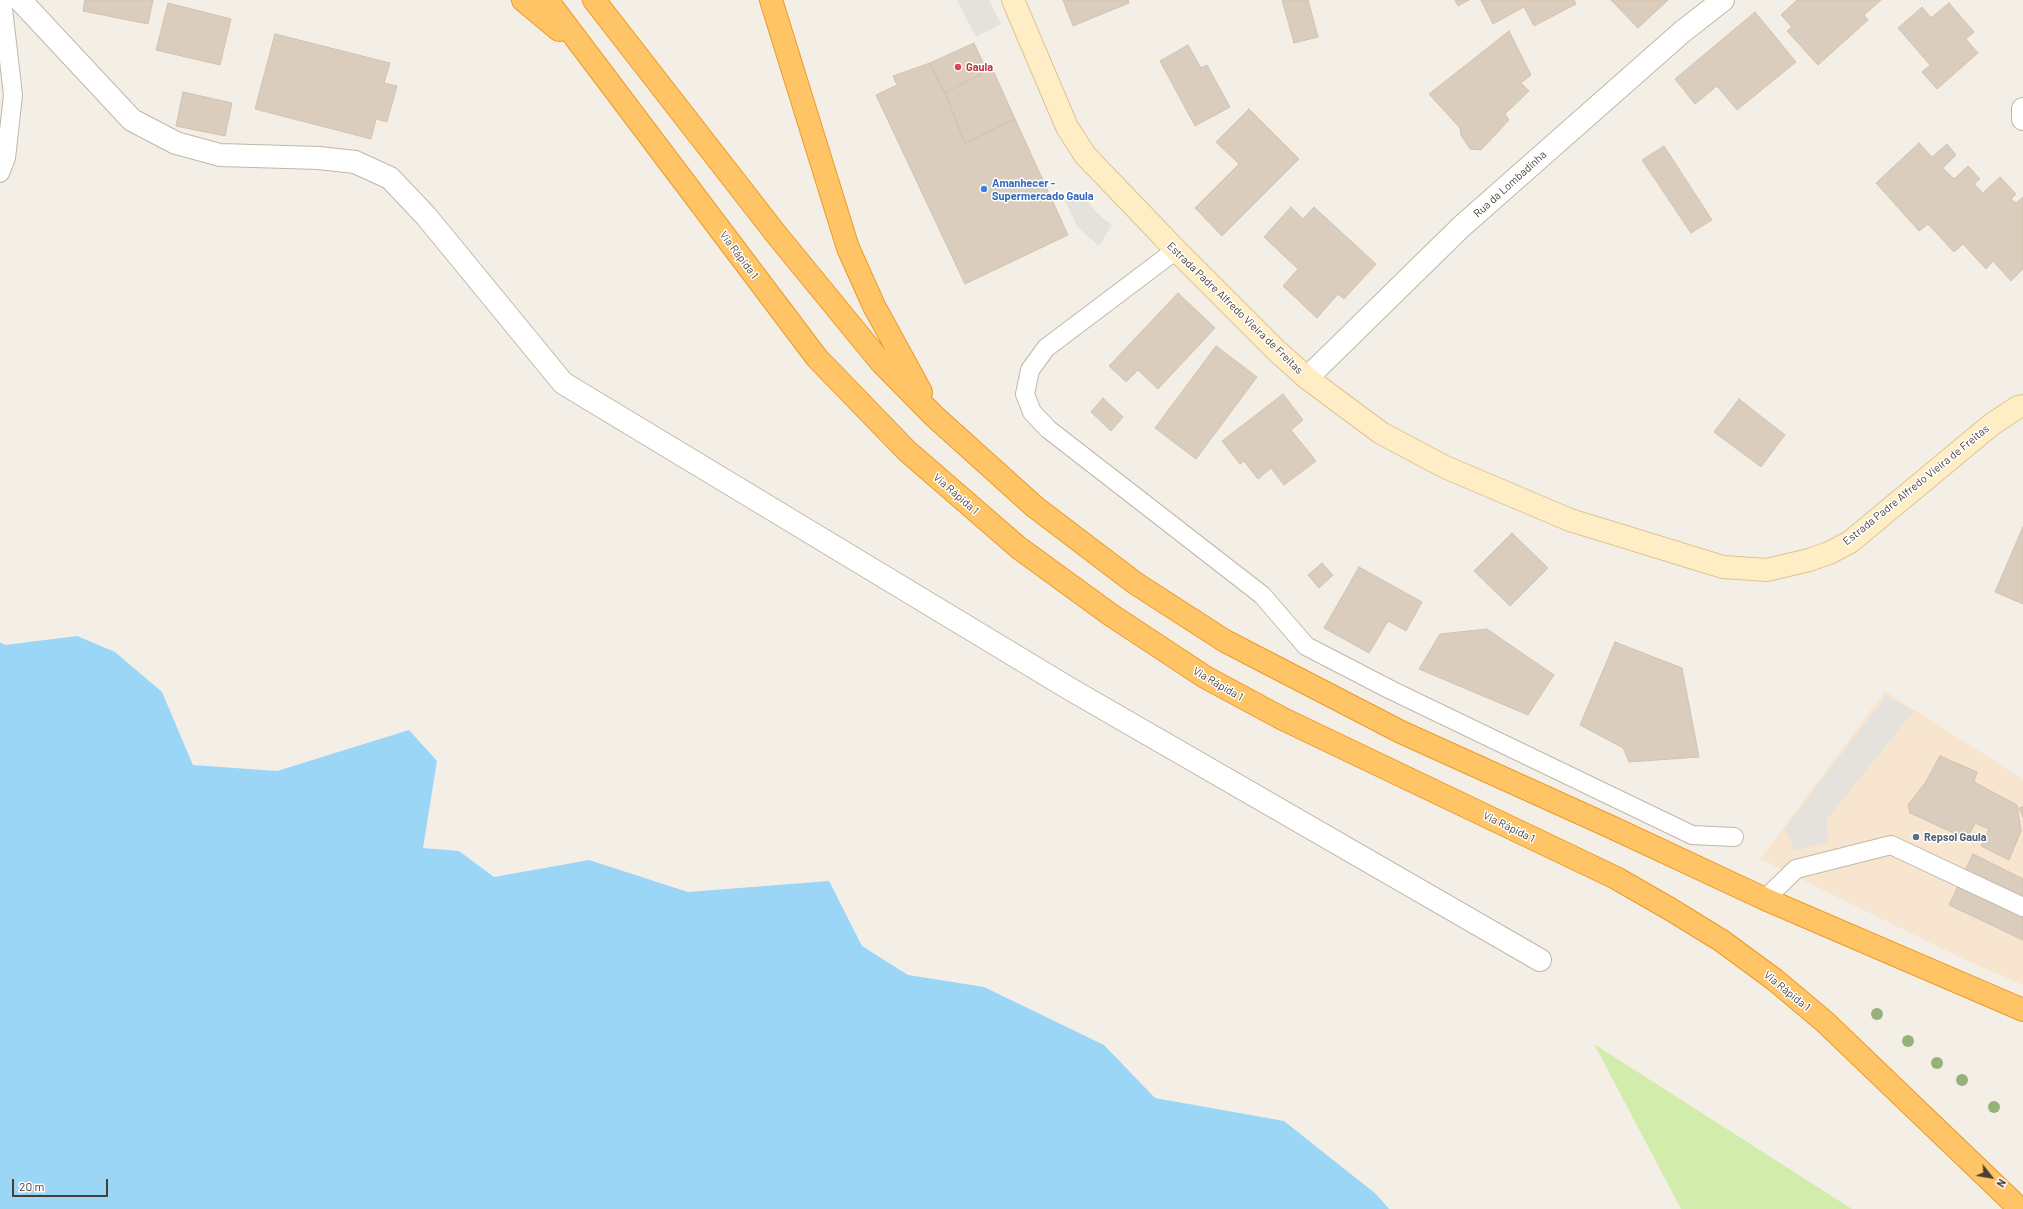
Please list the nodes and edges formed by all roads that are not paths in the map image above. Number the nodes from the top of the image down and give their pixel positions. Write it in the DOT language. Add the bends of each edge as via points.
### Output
graph roads {
  1 [pos="2,0"];
  2 [pos="20,0"];
  3 [pos="523,0"];
  4 [pos="547,0"];
  5 [pos="594,0"];
  6 [pos="771,0"];
  7 [pos="1013,0"];
  8 [pos="1723,0"];
  9 [pos="587,54"];
  10 [pos="2023,109"];
  11 [pos="2023,119"];
  12 [pos="2,160"];
  13 [pos="1176,250"];
  14 [pos="1307,378"];
  15 [pos="2023,406"];
  16 [pos="934,416"];
  17 [pos="1734,837"];
  18 [pos="1765,900"];
  19 [pos="2023,907"];
  20 [pos="1540,960"];
  21 [pos="2023,1010"];
  22 [pos="2020,1209"];
  1 -- 12 [label="lane" via="13,95"];
  2 -- 20 [label="street" via="132,120 176,143 220,155 319,158 355,162 390,178 426,216 563,383 1070,689"];
  3 -- 9 [label="highway"];
  4 -- 9 [label="highway, Via Rápida 1"];
  5 -- 16 [label="highway" via="786,246 880,361"];
  6 -- 16 [label="highway" via="848,248 874,306"];
  7 -- 13 [label="main road, Estrada Padre Alfredo Vieira de Freitas" via="1067,127 1085,155"];
  8 -- 14 [label="street, Rua da Lombadinha" via="1682,32 1461,228"];
  9 -- 22 [label="highway, Via Rápida 1" via="818,358 907,452 1019,548 1111,615 1205,677 1283,720 1616,878 1722,941 1775,980 1825,1022"];
  10 -- 11 [label="street"];
  13 -- 14 [label="main road, Estrada Padre Alfredo Vieira de Freitas"];
  13 -- 17 [label="lane" via="1046,348 1030,370 1025,394 1032,412 1048,429 1262,596 1306,646 1391,690 1692,835"];
  14 -- 15 [label="main road, Estrada Padre Alfredo Vieira de Freitas" via="1382,433 1445,467 1499,491 1570,520 1648,545 1723,567 1767,570 1822,555 1850,542 1991,425"];
  16 -- 18 [label="highway" via="1035,507 1135,583 1225,641 1401,732"];
  18 -- 19 [label="lane" via="1796,869 1891,845"];
  18 -- 21 [label="highway"];
}
